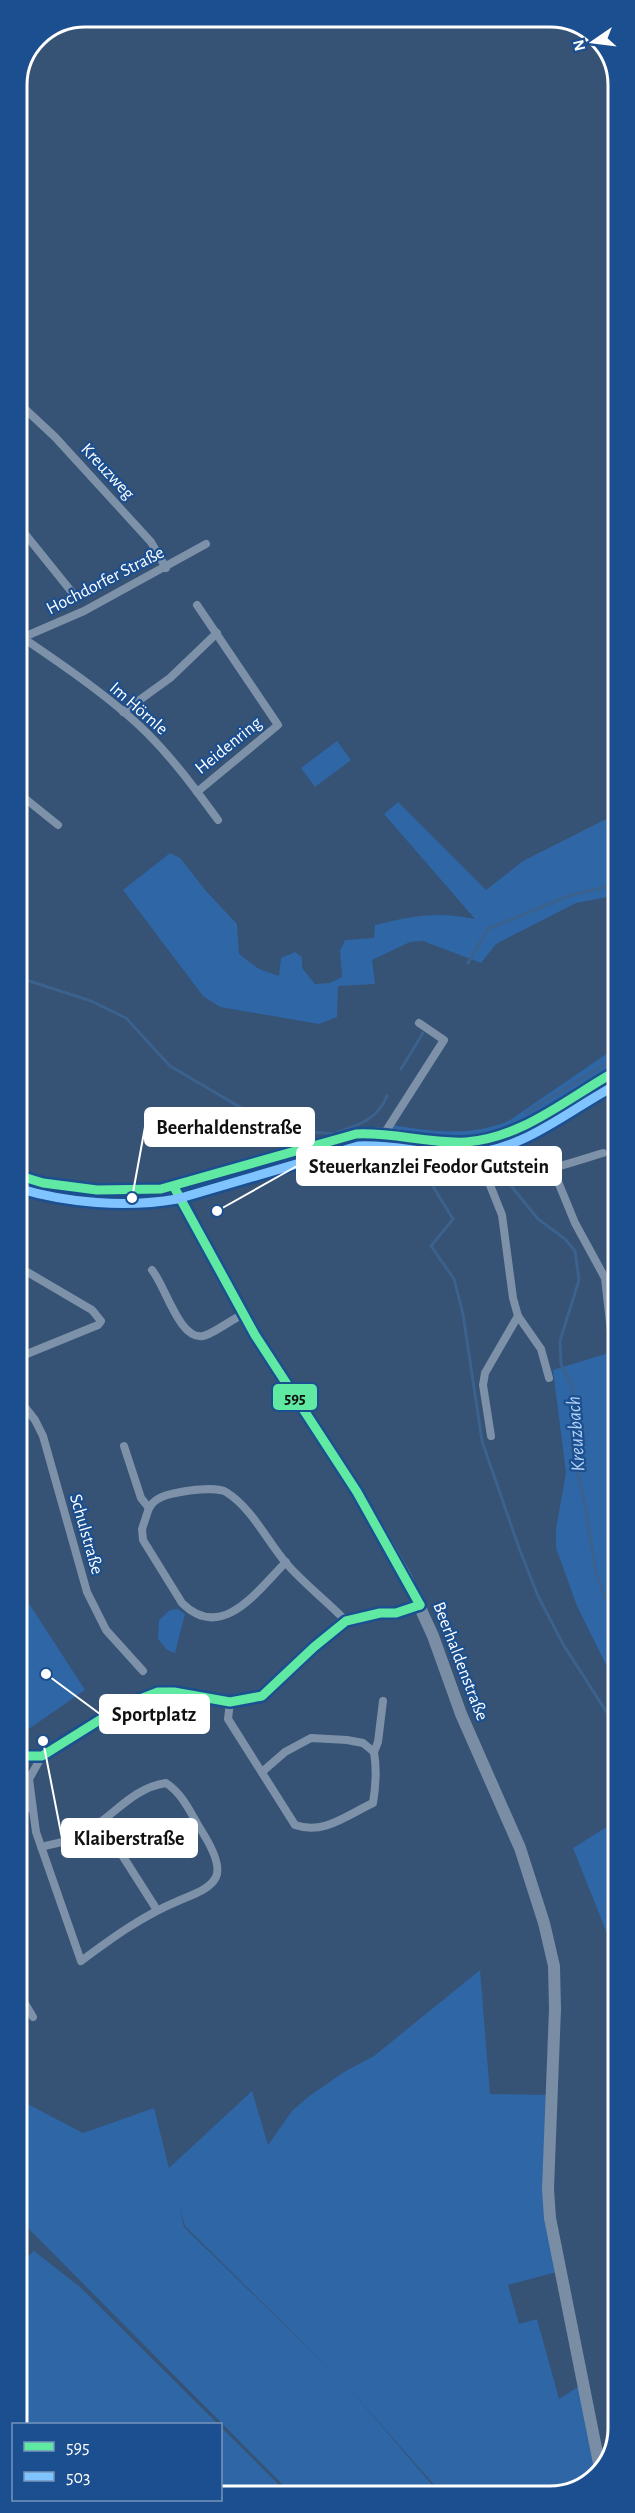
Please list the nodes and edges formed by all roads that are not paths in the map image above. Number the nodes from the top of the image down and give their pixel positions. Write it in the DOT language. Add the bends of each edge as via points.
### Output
graph roads {
  1 [pos="27,411"];
  2 [pos="27,536"];
  3 [pos="206,544"];
  4 [pos="166,568"];
  5 [pos="71,591"];
  6 [pos="197,606"];
  7 [pos="217,633"];
  8 [pos="27,636"];
  9 [pos="27,644"];
  10 [pos="123,712"];
  11 [pos="197,792"];
  12 [pos="27,800"];
  13 [pos="218,820"];
  14 [pos="58,825"];
  15 [pos="425,1027"];
  16 [pos="608,1075"];
  17 [pos="384,1134"];
  18 [pos="488,1139"];
  19 [pos="603,1153"];
  20 [pos="492,1162"];
  21 [pos="552,1167"];
  22 [pos="27,1178"];
  23 [pos="174,1187"];
  24 [pos="152,1270"];
  25 [pos="27,1272"];
  26 [pos="608,1310"];
  27 [pos="244,1314"];
  28 [pos="518,1316"];
  29 [pos="27,1354"];
  30 [pos="549,1378"];
  31 [pos="27,1410"];
  32 [pos="491,1436"];
  33 [pos="124,1446"];
  34 [pos="149,1508"];
  35 [pos="286,1562"];
  36 [pos="420,1605"];
  37 [pos="346,1620"];
  38 [pos="143,1671"];
  39 [pos="383,1701"];
  40 [pos="230,1702"];
  41 [pos="374,1752"];
  42 [pos="27,1756"];
  43 [pos="42,1756"];
  44 [pos="262,1772"];
  45 [pos="29,1779"];
  46 [pos="32,1806"];
  47 [pos="27,1808"];
  48 [pos="101,1822"];
  49 [pos="41,1847"];
  50 [pos="157,1910"];
  51 [pos="27,2007"];
  52 [pos="33,2017"];
  53 [pos="598,2460"];
  1 -- 4 [label="street, Kreuzweg" via="151,542"];
  2 -- 5 [label="street"];
  3 -- 4 [label="street, Hochdorfer Straße"];
  4 -- 8 [label="street, Hochdorfer Straße"];
  6 -- 7 [label="street, Heidenring"];
  7 -- 10 [label="street" via="170,678"];
  7 -- 11 [label="street, Heidenring" via="278,725"];
  9 -- 10 [label="street, Im Hörnle"];
  10 -- 11 [label="street, Im Hörnle" via="147,733"];
  11 -- 13 [label="street, Im Hörnle"];
  12 -- 14 [label="street"];
  15 -- 17 [label="street" via="444,1040"];
  16 -- 18 [label="street" via="525,1126"];
  17 -- 18 [label="street" via="448,1142"];
  17 -- 23 [label="street" via="339,1137"];
  18 -- 20 [label="street"];
  19 -- 21 [label="street"];
  20 -- 21 [label="street" via="518,1174"];
  20 -- 28 [label="street" via="490,1185 502,1215"];
  21 -- 26 [label="street" via="604,1278"];
  22 -- 23 [label="street" via="97,1190"];
  23 -- 27 [label="street, Beerhaldenstraße"];
  24 -- 27 [label="street" via="190,1334 203,1336"];
  25 -- 29 [label="street" via="92,1310 101,1321 98,1326"];
  27 -- 36 [label="street, Beerhaldenstraße" via="286,1386 357,1492"];
  28 -- 30 [label="street" via="541,1349"];
  28 -- 32 [label="street" via="485,1373 483,1385"];
  31 -- 38 [label="street, Schulstraße" via="43,1436 87,1592 106,1630"];
  33 -- 34 [label="street" via="141,1498"];
  34 -- 35 [label="street" via="163,1497 202,1489 226,1491"];
  34 -- 35 [label="street" via="142,1529 143,1540 190,1611 206,1617 225,1617 243,1606"];
  35 -- 37 [label="street"];
  36 -- 37 [label="street" via="396,1613"];
  36 -- 53 [label="street, Beerhaldenstraße" via="461,1714 503,1807 549,1939 555,1982 550,2218"];
  37 -- 40 [label="street" via="262,1696"];
  39 -- 41 [label="street"];
  40 -- 43 [label="street" via="158,1692 122,1706"];
  40 -- 44 [label="street" via="228,1719"];
  41 -- 44 [label="street" via="363,1743 311,1738 285,1752"];
  41 -- 44 [label="street" via="373,1803 321,1828 295,1825"];
  42 -- 43 [label="street"];
  43 -- 45 [label="street"];
  45 -- 46 [label="street"];
  46 -- 47 [label="street"];
  46 -- 49 [label="street"];
  48 -- 49 [label="street" via="75,1838"];
  48 -- 50 [label="street"];
  48 -- 50 [label="street" via="131,1797 154,1785 166,1784 183,1801 209,1843 216,1877 195,1894"];
  49 -- 50 [label="street" via="81,1961"];
  51 -- 52 [label="street"];
}
